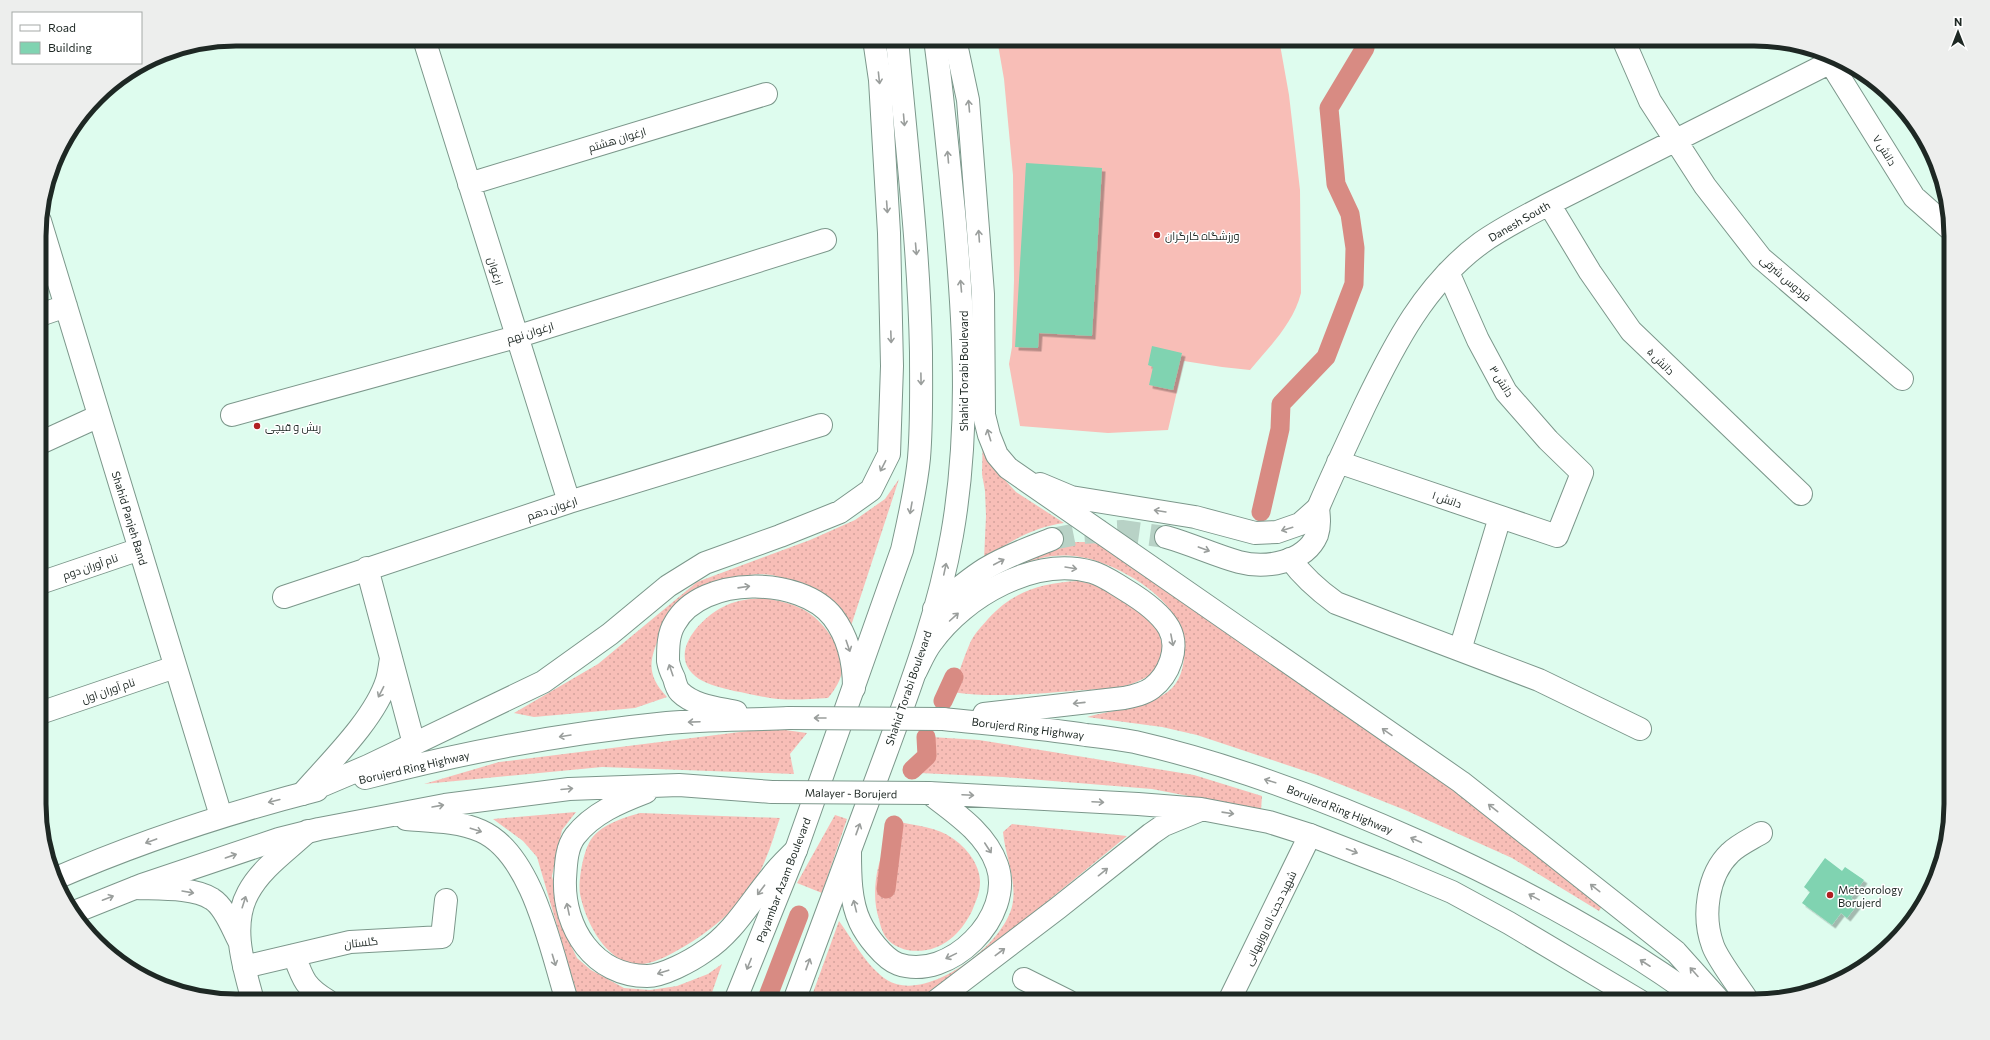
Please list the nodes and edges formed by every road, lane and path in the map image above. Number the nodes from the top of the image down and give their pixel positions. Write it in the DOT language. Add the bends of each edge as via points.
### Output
graph roads {
  1 [pos="426,46"];
  2 [pos="875,46"];
  3 [pos="898,46"];
  4 [pos="936,46"];
  5 [pos="956,46"];
  6 [pos="1626,46"];
  7 [pos="1830,62"];
  8 [pos="1837,66"];
  9 [pos="766,94"];
  10 [pos="1675,140"];
  11 [pos="469,184"];
  12 [pos="1549,204"];
  13 [pos="1944,223"];
  14 [pos="825,240"];
  15 [pos="46,241"];
  16 [pos="1448,272"];
  17 [pos="66,306"];
  18 [pos="46,313"];
  19 [pos="516,337"];
  20 [pos="1902,379"];
  21 [pos="232,415"];
  22 [pos="99,416"];
  23 [pos="821,425"];
  24 [pos="46,440"];
  25 [pos="1338,462"];
  26 [pos="1008,468"];
  27 [pos="1801,494"];
  28 [pos="569,502"];
  29 [pos="1318,508"];
  30 [pos="1500,517"];
  31 [pos="1557,536"];
  32 [pos="1166,537"];
  33 [pos="1052,539"];
  34 [pos="140,549"];
  35 [pos="1290,560"];
  36 [pos="367,568"];
  37 [pos="46,581"];
  38 [pos="284,597"];
  39 [pos="934,609"];
  40 [pos="1460,650"];
  41 [pos="392,655"];
  42 [pos="176,667"];
  43 [pos="916,671"];
  44 [pos="854,688"];
  45 [pos="46,711"];
  46 [pos="789,718"];
  47 [pos="943,719"];
  48 [pos="1640,729"];
  49 [pos="414,744"];
  50 [pos="679,785"];
  51 [pos="930,793"];
  52 [pos="302,794"];
  53 [pos="1201,809"];
  54 [pos="221,816"];
  55 [pos="355,822"];
  56 [pos="308,831"];
  57 [pos="1761,833"];
  58 [pos="1310,835"];
  59 [pos="796,850"];
  60 [pos="850,851"];
  61 [pos="60,876"];
  62 [pos="135,888"];
  63 [pos="446,900"];
  64 [pos="78,910"];
  65 [pos="239,941"];
  66 [pos="294,955"];
  67 [pos="244,967"];
  68 [pos="1024,979"];
  69 [pos="251,994"];
  70 [pos="316,994"];
  71 [pos="564,994"];
  72 [pos="738,994"];
  73 [pos="797,994"];
  74 [pos="945,994"];
  75 [pos="1054,994"];
  76 [pos="1232,994"];
  77 [pos="1628,994"];
  78 [pos="1691,994"];
  79 [pos="1714,994"];
  80 [pos="1744,994"];
  1 -- 11 [label="main road, ارغوان"];
  2 -- 49 [label="main road, one-way" via="880,80 889,233 892,366 889,454 871,490 840,512 705,563 668,586 610,634 543,682"];
  3 -- 44 [label="main road, one-way" via="920,315 922,405 919,458 902,550"];
  39 -- 4 [label="main road, Shahid Torabi Boulevard, one-way" via="952,535 960,472 965,383 962,300"];
  26 -- 5 [label="main road, one-way" via="997,455 988,435 984,415 983,294 968,100"];
  6 -- 10 [label="main road, فردوس شرقی" via="1650,101"];
  7 -- 10 [label="main road, Danesh South"];
  8 -- 13 [label="main road, دانش ۷" via="1914,196"];
  9 -- 11 [label="main road, ارغوان هشتم"];
  10 -- 12 [label="main road, Danesh South"];
  10 -- 20 [label="main road, فردوس شرقی" via="1705,186 1761,258"];
  11 -- 19 [label="main road, ارغوان"];
  12 -- 16 [label="main road, Danesh South" via="1510,224 1480,244"];
  12 -- 27 [label="main road, دانش ۵" via="1590,272 1631,331"];
  14 -- 19 [label="main road, ارغوان نهم"];
  15 -- 17 [label="main road, Shahid Panjeh Band"];
  16 -- 25 [label="main road, Danesh South" via="1410,319"];
  16 -- 31 [label="main road, دانش ۳" via="1478,340 1506,392 1548,440 1582,473"];
  17 -- 18 [label="main road"];
  17 -- 22 [label="main road, Shahid Panjeh Band"];
  19 -- 21 [label="main road, ارغوان نهم"];
  19 -- 28 [label="main road, ارغوان"];
  22 -- 24 [label="main road"];
  22 -- 34 [label="main road, Shahid Panjeh Band"];
  23 -- 28 [label="main road, ارغوان دهم"];
  25 -- 29 [label="main road, Danesh South"];
  25 -- 30 [label="main road, دانش ۱"];
  29 -- 26 [label="main road, one-way" via="1300,524 1277,532 1255,533 1195,517 1071,497"];
  79 -- 26 [label="main road, one-way" via="1676,952 1460,782"];
  28 -- 36 [label="main road, ارغوان دهم"];
  29 -- 35 [label="main road" via="1317,534 1306,549"];
  30 -- 31 [label="main road, دانش ۱"];
  30 -- 40 [label="main road"];
  32 -- 35 [label="main road, one-way" via="1240,562 1266,564"];
  39 -- 33 [label="main road, one-way" via="985,569"];
  34 -- 37 [label="main road, نام آوران دوم"];
  34 -- 42 [label="main road, Shahid Panjeh Band"];
  35 -- 40 [label="main road" via="1302,576 1336,603"];
  36 -- 38 [label="main road, ارغوان دهم"];
  36 -- 41 [label="main road"];
  39 -- 43 [label="main road, Shahid Torabi Boulevard"];
  40 -- 48 [label="main road" via="1539,680"];
  41 -- 49 [label="main road"];
  41 -- 52 [label="main road, one-way" via="387,680 373,708"];
  42 -- 45 [label="main road, نام آوران اول"];
  42 -- 54 [label="main road, Shahid Panjeh Band"];
  43 -- 47 [label="main road, one-way" via="931,642 964,609 1012,579 1038,571 1065,567 1093,572 1133,595 1169,629 1173,646 1172,662 1164,676 1141,695"];
  60 -- 43 [label="main road, Shahid Torabi Boulevard, one-way"];
  46 -- 44 [label="main road, one-way" via="740,713 704,705 679,691 669,667 668,644 674,623 688,608 705,597 727,589 752,586 794,592 814,601 832,616 844,634 851,654"];
  44 -- 59 [label="main road, Payambar Azam Boulevard"];
  47 -- 46 [label="main road, one-way, bridge"];
  46 -- 52 [label="main road, Borujerd Ring Highway, one-way" via="669,723 564,736 439,759"];
  78 -- 47 [label="main road, Borujerd Ring Highway, one-way" via="1634,955 1529,894 1359,814 1278,783 1190,756 1133,742 1060,731"];
  49 -- 52 [label="main road"];
  50 -- 51 [label="main road, Malayer - Borujerd, bridge" via="772,792"];
  55 -- 50 [label="main road, one-way" via="445,805 569,789"];
  59 -- 50 [label="main road, one-way" via="772,875 732,927 706,951 666,972 648,976 629,974 612,968 594,957 570,921 565,885 569,848 574,837 584,826 601,813 648,791"];
  51 -- 53 [label="main road, one-way"];
  51 -- 60 [label="main road, one-way" via="972,828 989,848 997,864 1000,879 996,908 969,945 933,965 917,967 898,964 880,950 860,922 850,877"];
  52 -- 54 [label="main road, Borujerd Ring Highway, one-way"];
  53 -- 58 [label="main road, one-way" via="1262,821"];
  74 -- 53 [label="main road, one-way" via="1151,834 1164,825"];
  54 -- 61 [label="main road, Borujerd Ring Highway, one-way" via="100,859"];
  55 -- 56 [label="main road"];
  55 -- 71 [label="main road, one-way" via="400,818 462,826 482,831 500,844 514,857 535,897"];
  62 -- 56 [label="main road, one-way"];
  65 -- 56 [label="main road, one-way" via="243,904 248,892 269,867"];
  57 -- 80 [label="main road" via="1730,853 1714,876 1709,897 1708,918 1713,946"];
  58 -- 76 [label="main road, شهید حجت اله روزبهانی"];
  58 -- 77 [label="main road, one-way" via="1452,892"];
  59 -- 72 [label="main road, Payambar Azam Boulevard, one-way"];
  73 -- 60 [label="main road, one-way"];
  64 -- 62 [label="main road, one-way"];
  62 -- 65 [label="main road, one-way" via="184,891 212,899 221,908"];
  63 -- 66 [label="main road, گلستان" via="442,937 350,942"];
  65 -- 67 [label="main road"];
  66 -- 67 [label="main road, گلستان"];
  66 -- 70 [label="main road" via="303,981"];
  67 -- 69 [label="main road"];
  68 -- 75 [label="main road"];
}
